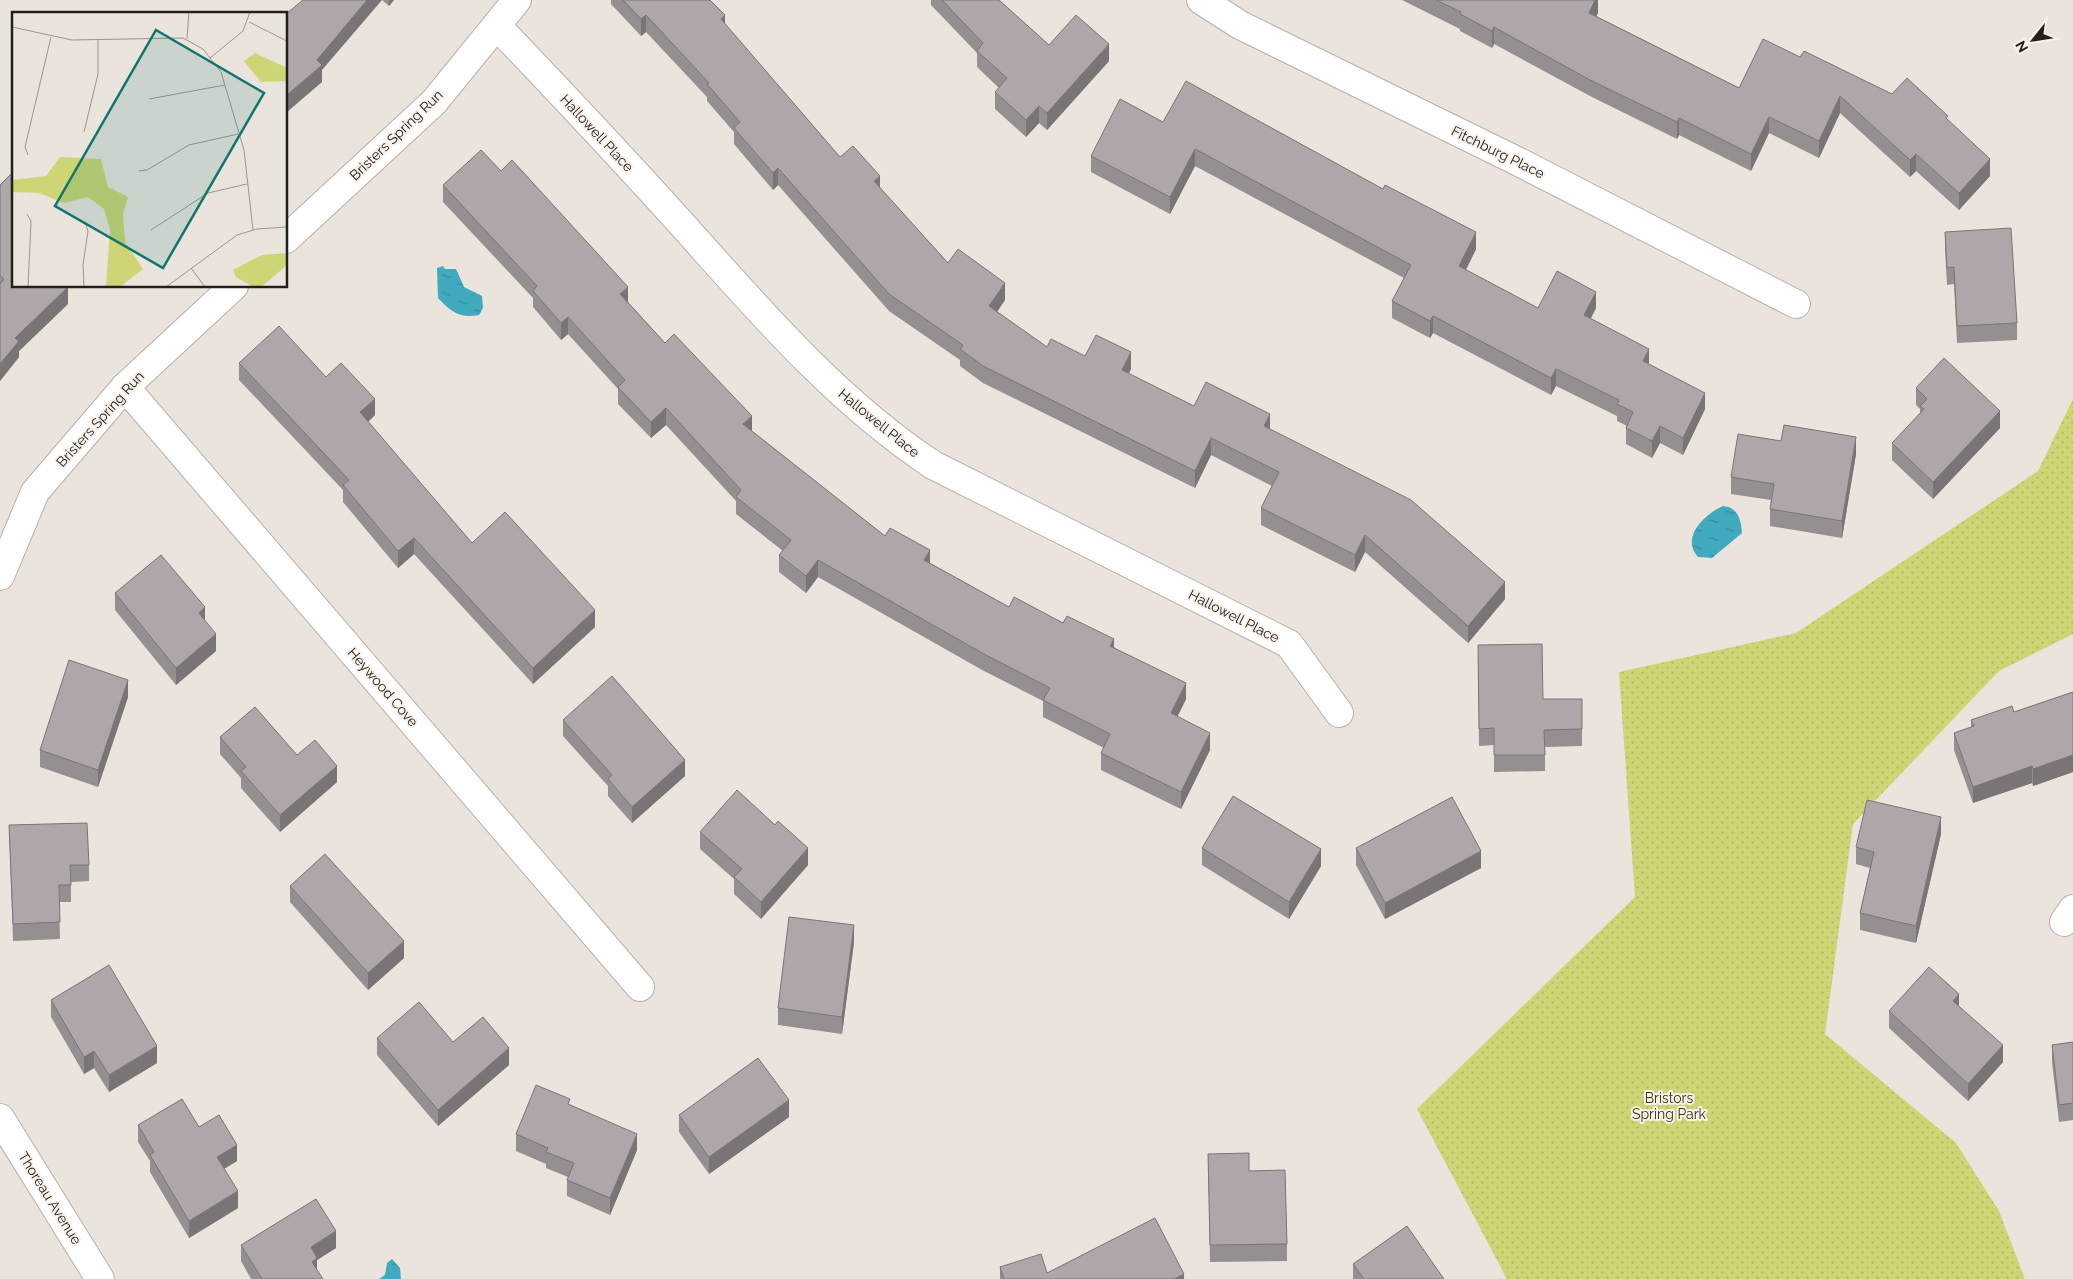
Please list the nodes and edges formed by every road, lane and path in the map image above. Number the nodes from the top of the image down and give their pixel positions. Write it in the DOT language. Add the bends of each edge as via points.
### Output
graph roads {
  1 [pos="517,0"];
  2 [pos="1201,0"];
  3 [pos="497,26"];
  4 [pos="288,237"];
  5 [pos="232,288"];
  6 [pos="1796,304"];
  7 [pos="126,387"];
  8 [pos="0,576"];
  9 [pos="1338,713"];
  10 [pos="640,987"];
  11 [pos="0,1118"];
  12 [pos="100,1279"];
  1 -- 3 [label="street, Bristers Spring Run"];
  2 -- 6 [label="street, Fitchburg Place" via="1240,25 1518,161"];
  3 -- 4 [label="street, Bristers Spring Run" via="434,102"];
  3 -- 9 [label="street, Hallowell Place" via="787,339 858,409 898,442 933,465 1289,644"];
  5 -- 7 [label="street, Bristers Spring Run"];
  7 -- 8 [label="street, Bristers Spring Run" via="35,492"];
  7 -- 10 [label="street, Heywood Cove"];
  11 -- 12 [label="street, Thoreau Avenue"];
}
